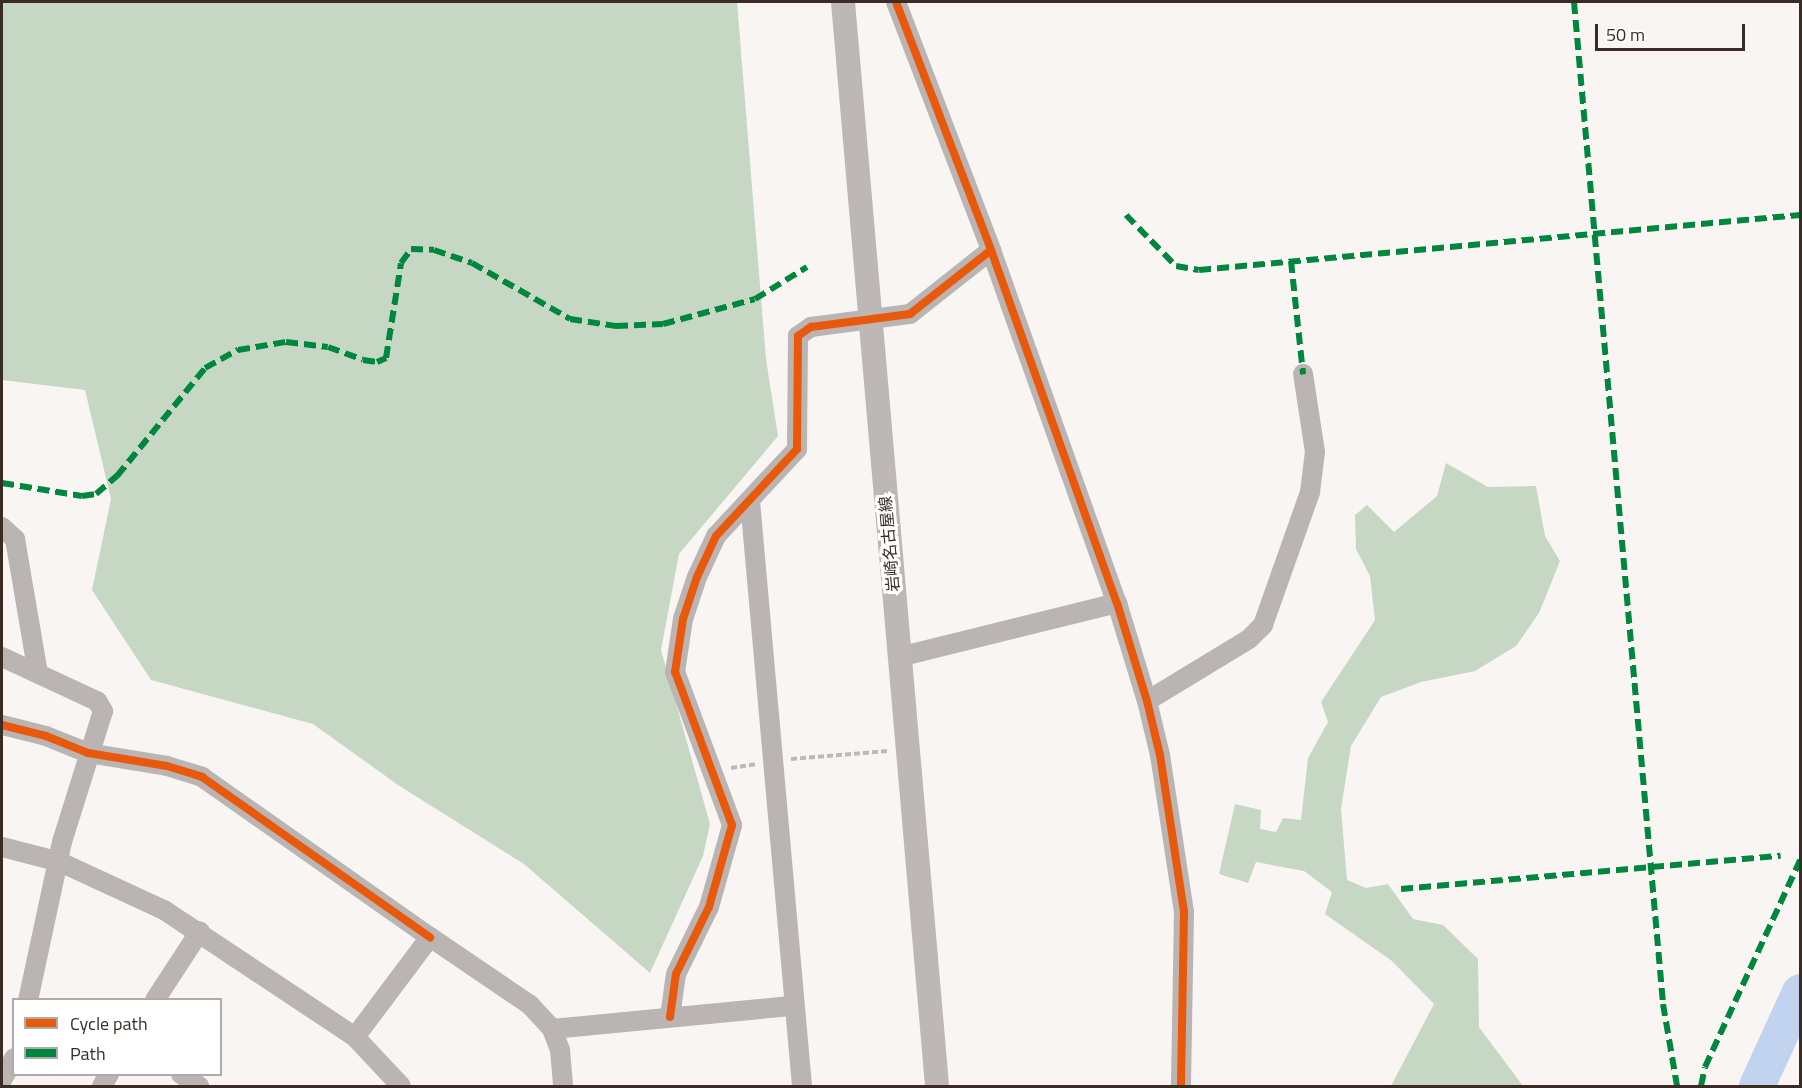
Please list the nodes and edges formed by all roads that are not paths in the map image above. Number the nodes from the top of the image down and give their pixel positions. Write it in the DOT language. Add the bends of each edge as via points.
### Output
graph roads {
  1 [pos="843,2"];
  2 [pos="896,2"];
  3 [pos="991,250"];
  4 [pos="871,321"];
  5 [pos="1303,374"];
  6 [pos="750,501"];
  7 [pos="2,527"];
  8 [pos="1117,603"];
  9 [pos="2,657"];
  10 [pos="899,657"];
  11 [pos="38,673"];
  12 [pos="1147,701"];
  13 [pos="2,725"];
  14 [pos="88,753"];
  15 [pos="2,847"];
  16 [pos="60,862"];
  17 [pos="200,931"];
  18 [pos="430,937"];
  19 [pos="28,998"];
  20 [pos="156,998"];
  21 [pos="792,1006"];
  22 [pos="670,1017"];
  23 [pos="552,1029"];
  24 [pos="355,1037"];
  25 [pos="12,1062"];
  26 [pos="184,1076"];
  27 [pos="2,1080"];
  28 [pos="199,1086"];
  29 [pos="401,1086"];
  30 [pos="563,1086"];
  31 [pos="802,1086"];
  32 [pos="937,1086"];
  33 [pos="1181,1086"];
  1 -- 4 [label="main road, 岩崎名古屋線"];
  2 -- 3 [label="street"];
  3 -- 4 [label="street" via="918,310"];
  3 -- 8 [label="street"];
  4 -- 6 [label="street" via="811,327 798,336 800,442"];
  4 -- 10 [label="main road, 岩崎名古屋線"];
  5 -- 12 [label="street" via="1315,452 1310,492 1263,625 1250,639"];
  6 -- 21 [label="street"];
  6 -- 22 [label="street" via="716,536 697,577 677,649 675,672 732,825 709,907 676,974"];
  7 -- 11 [label="street" via="15,539"];
  8 -- 10 [label="street"];
  8 -- 12 [label="street"];
  9 -- 11 [label="street"];
  10 -- 32 [label="main road, 岩崎名古屋線"];
  11 -- 14 [label="street" via="97,701 103,711"];
  12 -- 33 [label="street" via="1160,755 1184,912"];
  13 -- 14 [label="street"];
  14 -- 16 [label="street" via="62,842"];
  14 -- 18 [label="street" via="174,768 202,777"];
  15 -- 16 [label="street"];
  16 -- 17 [label="street" via="117,886"];
  16 -- 19 [label="street"];
  17 -- 20 [label="street"];
  17 -- 24 [label="street"];
  18 -- 23 [label="street" via="530,1005"];
  18 -- 24 [label="street"];
  21 -- 22 [label="street"];
  21 -- 31 [label="street"];
  22 -- 23 [label="street"];
  23 -- 30 [label="street" via="560,1050"];
  24 -- 29 [label="street"];
  25 -- 27 [label="street"];
  26 -- 28 [label="street"];
}
